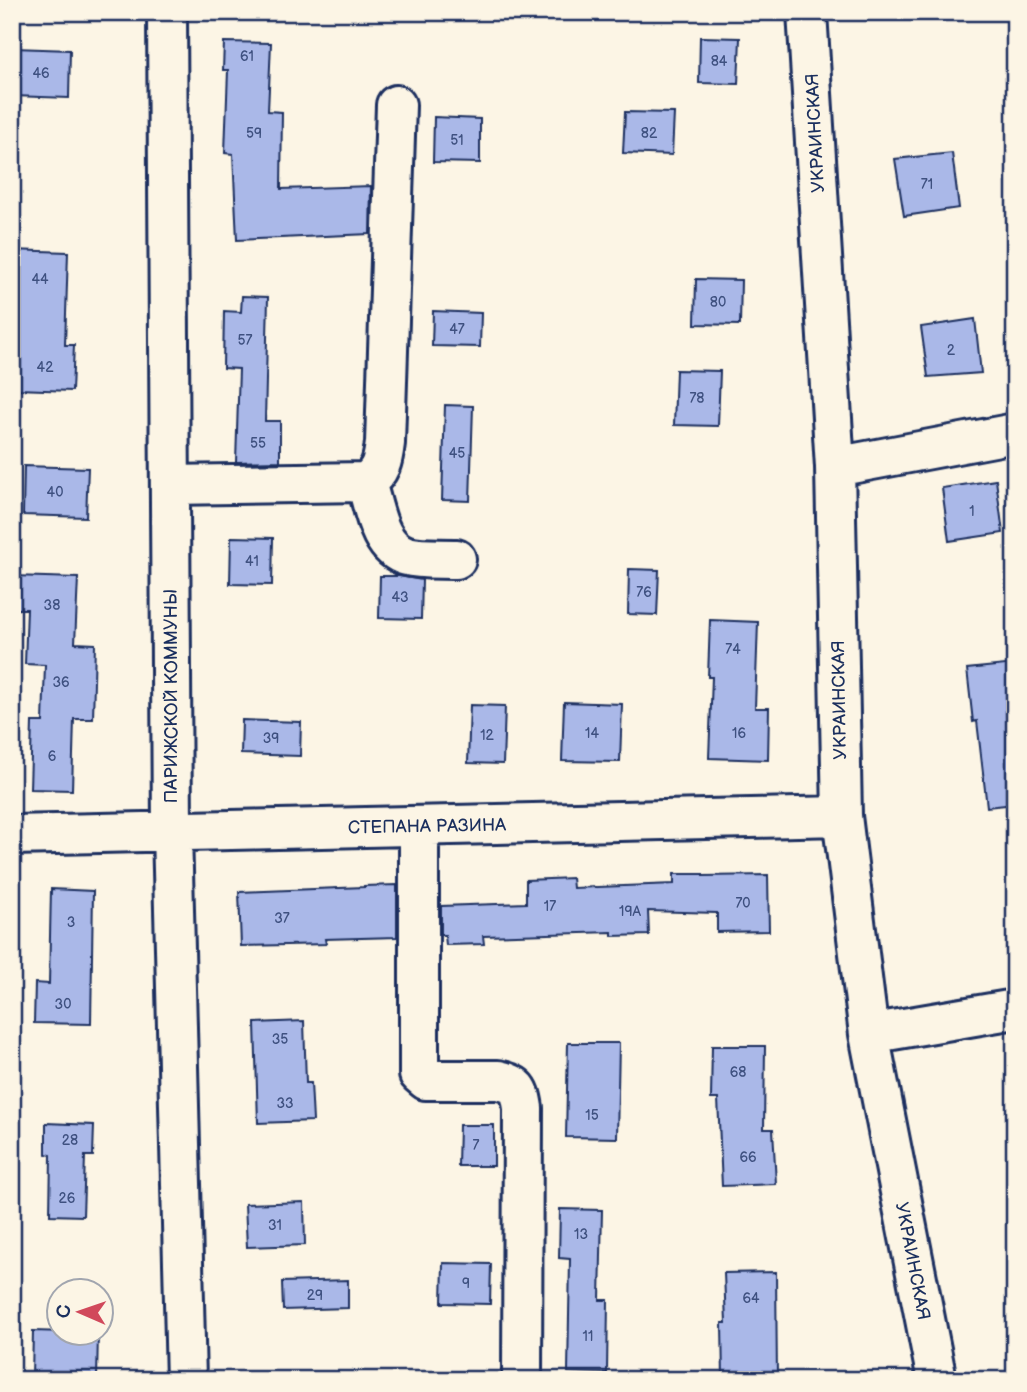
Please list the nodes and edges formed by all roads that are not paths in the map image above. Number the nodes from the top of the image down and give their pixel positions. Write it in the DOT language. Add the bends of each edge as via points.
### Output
graph roads {
  1 [pos="167,12"];
  2 [pos="807,12"];
  3 [pos="396,105"];
  4 [pos="1015,433"];
  5 [pos="835,467"];
  6 [pos="366,482"];
  7 [pos="170,485"];
  8 [pos="456,559"];
  9 [pos="842,816"];
  10 [pos="419,826"];
  11 [pos="172,831"];
  12 [pos="12,835"];
  13 [pos="1015,1009"];
  14 [pos="869,1034"];
  15 [pos="186,1380"];
  16 [pos="522,1380"];
  17 [pos="937,1380"];
  1 -- 7 [label="street, ПАРИЖСКОЙ КОММУНЫ"];
  2 -- 5 [label="street, УКРАИНСКАЯ"];
  3 -- 6 [label="street" via="385,443 380,469"];
  4 -- 5 [label="street"];
  5 -- 9 [label="street, УКРАИНСКАЯ"];
  6 -- 7 [label="street"];
  6 -- 8 [label="street" via="390,545 406,555"];
  7 -- 11 [label="street, ПАРИЖСКОЙ КОММУНЫ"];
  9 -- 10 [label="street, СТЕПАНА РАЗИНА"];
  9 -- 14 [label="street, УКРАИНСКАЯ"];
  10 -- 11 [label="street, СТЕПАНА РАЗИНА"];
  10 -- 16 [label="street" via="419,1073 426,1080 508,1082 521,1096"];
  11 -- 12 [label="street, СТЕПАНА РАЗИНА"];
  11 -- 15 [label="street, ПАРИЖСКОЙ КОММУНЫ"];
  13 -- 14 [label="street"];
  14 -- 17 [label="street, УКРАИНСКАЯ"];
}
